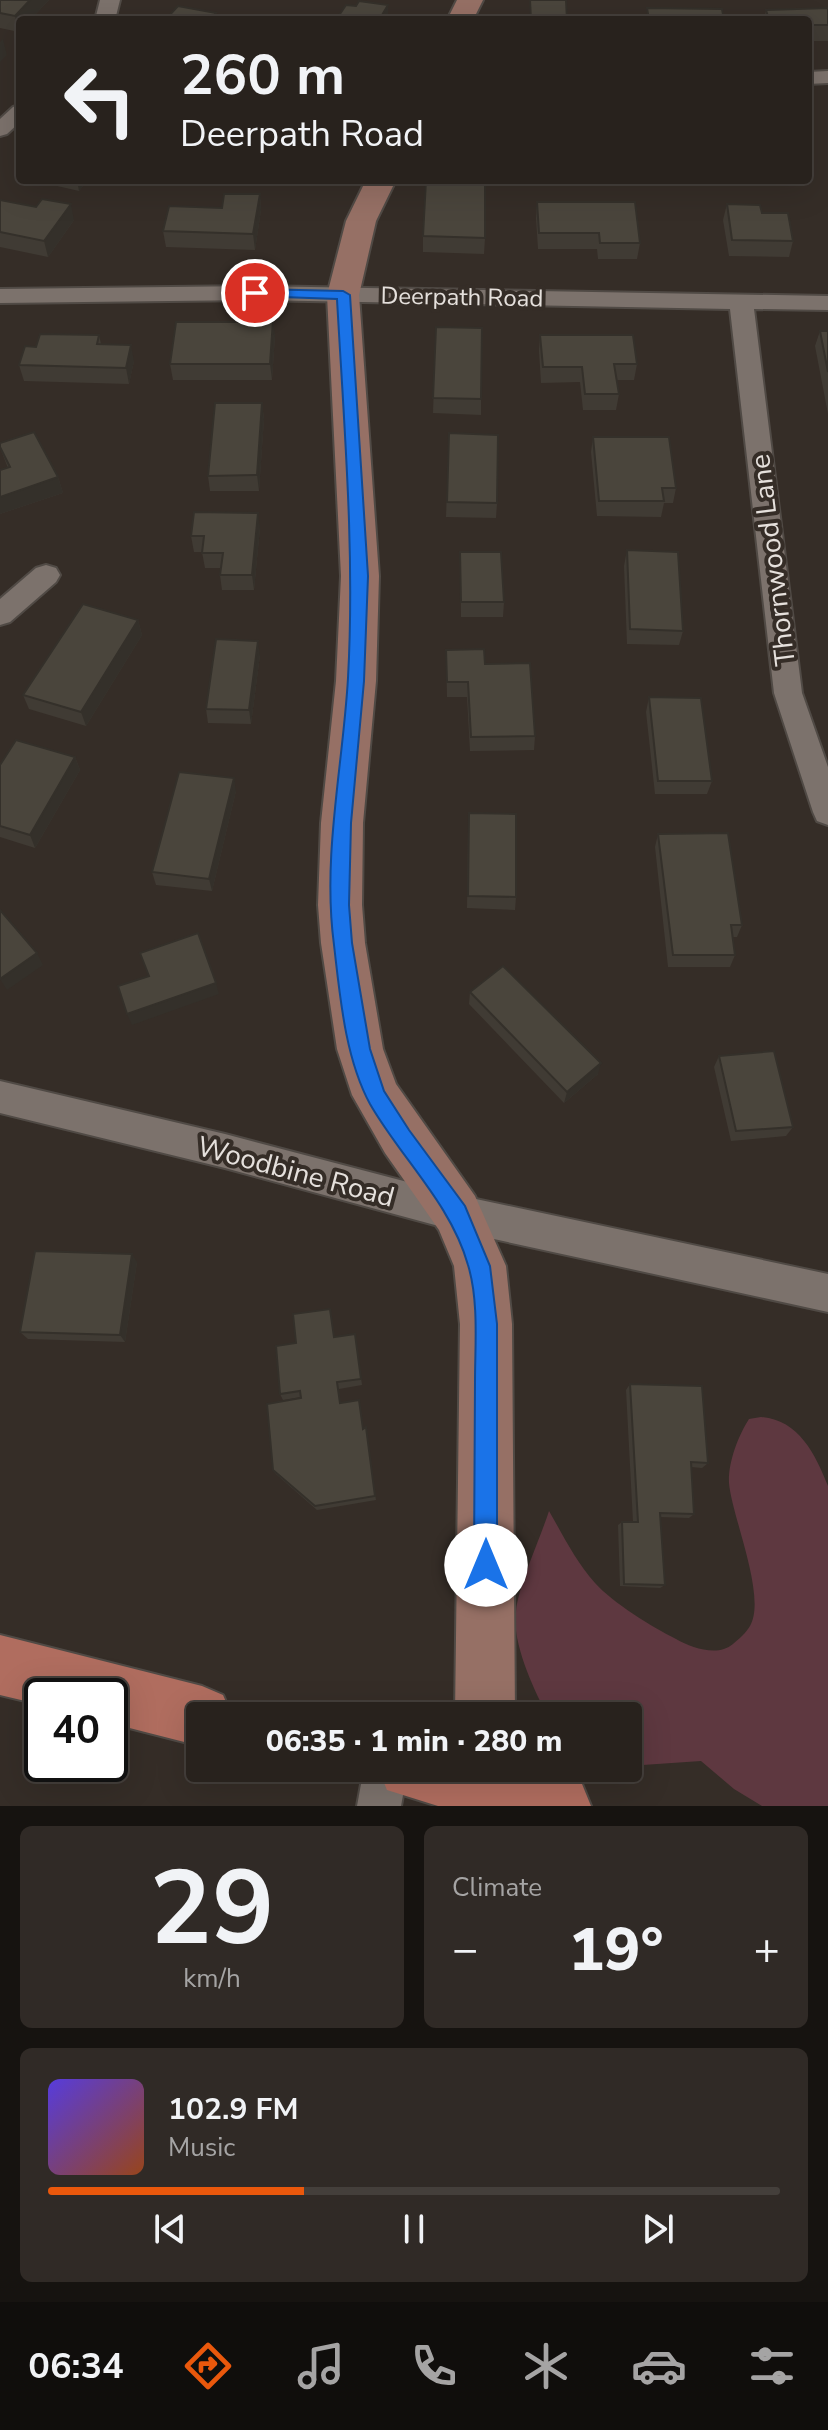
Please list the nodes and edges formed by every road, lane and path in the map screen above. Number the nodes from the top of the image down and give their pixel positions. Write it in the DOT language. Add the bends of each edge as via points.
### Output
graph roads {
  1 [pos="16,115"];
  2 [pos="0,130"];
  3 [pos="379,184"];
  4 [pos="343,295"];
  5 [pos="0,296"];
  6 [pos="741,302"];
  7 [pos="828,303"];
  8 [pos="46,575"];
  9 [pos="0,615"];
  10 [pos="828,812"];
  11 [pos="0,1097"];
  12 [pos="457,1213"];
  13 [pos="828,1293"];
  14 [pos="0,1665"];
  15 [pos="485,1702"];
  16 [pos="186,1712"];
  17 [pos="383,1782"];
  18 [pos="498,1782"];
  19 [pos="379,1806"];
  20 [pos="560,1806"];
  1 -- 2 [label="street"];
  3 -- 4 [label="street" via="361,221"];
  4 -- 5 [label="street, Deerpath Road"];
  4 -- 6 [label="street, Deerpath Road"];
  4 -- 12 [label="street" via="360,576 341,852 343,943 360,1049 376,1095"];
  6 -- 7 [label="street, Deerpath Road"];
  6 -- 10 [label="street, Thornwood Lane" via="788,693"];
  8 -- 9 [label="street"];
  11 -- 12 [label="street, Woodbine Road"];
  12 -- 13 [label="street, Woodbine Road"];
  12 -- 15 [label="street" via="480,1266 486,1324"];
  14 -- 16 [label="main road"];
  17 -- 19 [label="street"];
  18 -- 20 [label="main road"];
}
